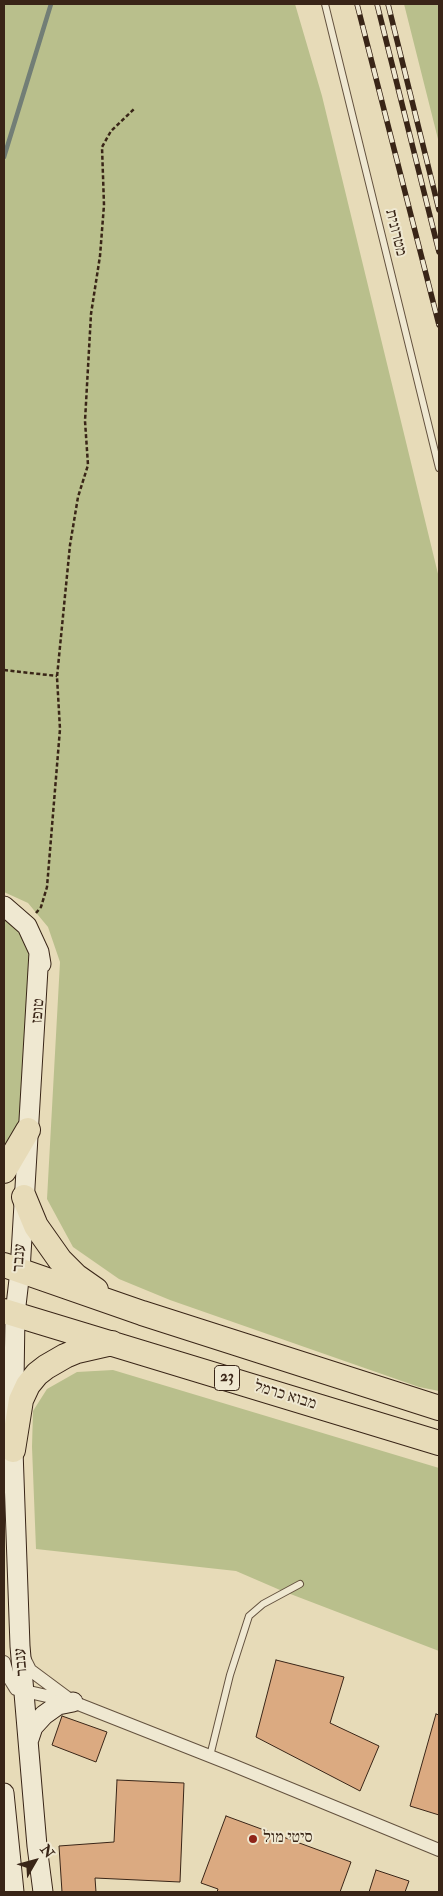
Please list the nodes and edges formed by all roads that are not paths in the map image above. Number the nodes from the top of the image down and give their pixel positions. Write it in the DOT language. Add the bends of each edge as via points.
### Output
graph roads {
  1 [pos="325,4"];
  2 [pos="439,468"];
  3 [pos="4,906"];
  4 [pos="28,1130"];
  5 [pos="4,1171"];
  6 [pos="24,1197"];
  7 [pos="12,1268"];
  8 [pos="115,1304"];
  9 [pos="9,1312"];
  10 [pos="114,1343"];
  11 [pos="439,1408"];
  12 [pos="439,1443"];
  13 [pos="13,1450"];
  14 [pos="300,1584"];
  15 [pos="20,1646"];
  16 [pos="4,1662"];
  17 [pos="24,1691"];
  18 [pos="73,1702"];
  19 [pos="28,1738"];
  20 [pos="210,1756"];
  21 [pos="4,1793"];
  22 [pos="439,1850"];
  23 [pos="14,1892"];
  24 [pos="43,1892"];
  1 -- 2 [label="lane, מטרונית"];
  3 -- 4 [label="street, טופז" via="27,926 41,962"];
  4 -- 5 [label="highway"];
  4 -- 6 [label="street, ענבר"];
  6 -- 7 [label="street, ענבר"];
  6 -- 8 [label="highway" via="36,1226 60,1260"];
  7 -- 8 [label="highway, 23"];
  7 -- 9 [label="street, ענבר"];
  8 -- 11 [label="highway, 23"];
  9 -- 10 [label="highway, מבוא כרמל / 23"];
  9 -- 13 [label="street, ענבר"];
  10 -- 12 [label="highway, מבוא כרמל / 23"];
  10 -- 13 [label="highway" via="77,1351 37,1374 21,1400"];
  13 -- 15 [label="street, ענבר"];
  14 -- 20 [label="lane" via="263,1604 249,1616"];
  15 -- 17 [label="street, ענבר"];
  15 -- 18 [label="street" via="30,1670"];
  16 -- 17 [label="street" via="12,1684"];
  17 -- 18 [label="street"];
  17 -- 19 [label="street, ענבר"];
  18 -- 19 [label="street" via="58,1705 48,1712 33,1727"];
  18 -- 20 [label="street"];
  19 -- 24 [label="street, ענבר"];
  20 -- 22 [label="street"];
  21 -- 23 [label="street"];
}
